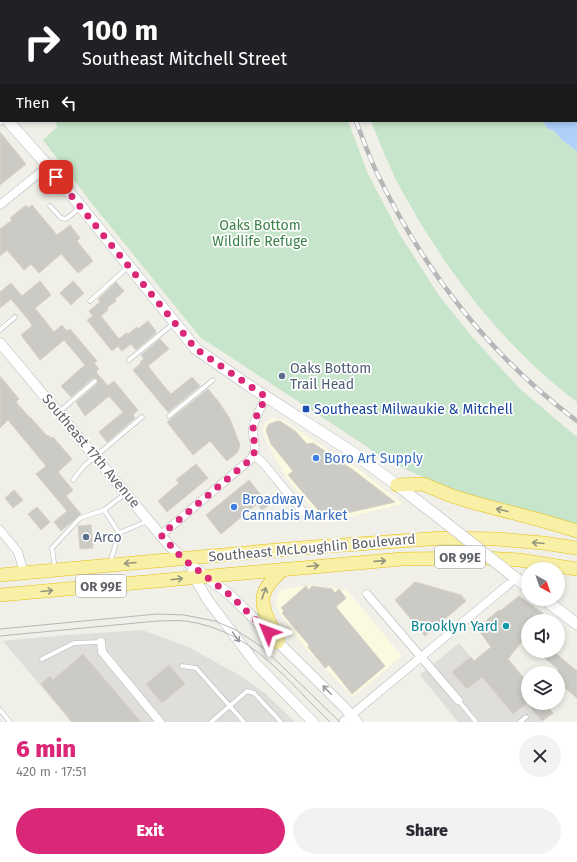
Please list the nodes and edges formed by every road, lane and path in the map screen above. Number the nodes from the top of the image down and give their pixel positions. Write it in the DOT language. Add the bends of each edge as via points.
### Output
graph roads {
  1 [pos="9,122"];
  2 [pos="48,166"];
  3 [pos="0,205"];
  4 [pos="50,206"];
  5 [pos="81,207"];
  6 [pos="129,266"];
  7 [pos="90,301"];
  8 [pos="15,317"];
  9 [pos="174,323"];
  10 [pos="0,330"];
  11 [pos="0,343"];
  12 [pos="129,360"];
  13 [pos="213,380"];
  14 [pos="95,381"];
  15 [pos="266,397"];
  16 [pos="58,413"];
  17 [pos="169,416"];
  18 [pos="142,417"];
  19 [pos="254,455"];
  20 [pos="95,457"];
  21 [pos="73,480"];
  22 [pos="397,485"];
  23 [pos="126,493"];
  24 [pos="104,510"];
  25 [pos="303,512"];
  26 [pos="149,520"];
  27 [pos="0,530"];
  28 [pos="577,531"];
  29 [pos="119,533"];
  30 [pos="161,535"];
  31 [pos="577,548"];
  32 [pos="182,558"];
  33 [pos="109,565"];
  34 [pos="284,569"];
  35 [pos="577,569"];
  36 [pos="55,570"];
  37 [pos="24,573"];
  38 [pos="0,575"];
  39 [pos="200,576"];
  40 [pos="514,577"];
  41 [pos="521,582"];
  42 [pos="367,594"];
  43 [pos="0,595"];
  44 [pos="553,606"];
  45 [pos="577,624"];
  46 [pos="101,642"];
  47 [pos="278,642"];
  48 [pos="421,657"];
  49 [pos="42,659"];
  50 [pos="182,666"];
  51 [pos="458,700"];
  52 [pos="229,705"];
  53 [pos="0,710"];
  54 [pos="526,717"];
  55 [pos="354,719"];
  56 [pos="10,722"];
  57 [pos="160,722"];
  58 [pos="211,722"];
  59 [pos="244,722"];
  60 [pos="281,722"];
  61 [pos="314,722"];
  62 [pos="343,722"];
  63 [pos="476,722"];
  64 [pos="520,722"];
  1 -- 2 [label="main road"];
  2 -- 3 [label="street"];
  2 -- 5 [label="main road"];
  4 -- 5 [label="lane" via="61,218 66,219"];
  5 -- 6 [label="main road"];
  6 -- 7 [label="lane"];
  6 -- 9 [label="main road"];
  8 -- 10 [label="lane"];
  9 -- 12 [label="lane"];
  9 -- 15 [label="main road" via="196,349"];
  11 -- 16 [label="street, Southeast 17th Avenue"];
  13 -- 17 [label="lane"];
  14 -- 16 [label="lane"];
  15 -- 19 [label="street" via="253,428"];
  15 -- 22 [label="main road" via="349,450"];
  16 -- 20 [label="street, Southeast 17th Avenue"];
  18 -- 20 [label="lane"];
  19 -- 25 [label="street"];
  19 -- 30 [label="street"];
  20 -- 21 [label="lane"];
  20 -- 23 [label="street, Southeast 17th Avenue"];
  28 -- 22 [label="highway, one-way" via="452,496 423,484"];
  22 -- 40 [label="main road, bridge"];
  23 -- 24 [label="lane"];
  23 -- 26 [label="street, Southeast 17th Avenue"];
  24 -- 29 [label="lane"];
  24 -- 36 [label="lane" via="80,518 52,548"];
  26 -- 29 [label="lane"];
  26 -- 30 [label="street, Southeast 17th Avenue"];
  27 -- 37 [label="street" via="18,552"];
  29 -- 33 [label="lane"];
  30 -- 32 [label="street, Southeast 17th Avenue"];
  31 -- 32 [label="highway, Southeast McLoughlin Boulevard / OR 99E, one-way" via="497,539 443,538"];
  32 -- 33 [label="highway, Southeast McLoughlin Boulevard / OR 99E, one-way"];
  32 -- 39 [label="street, Southeast 17th Avenue"];
  33 -- 36 [label="highway, Southeast McLoughlin Boulevard / OR 99E"];
  34 -- 35 [label="highway, Southeast McLoughlin Boulevard / OR 99E, one-way" via="452,557 519,560"];
  34 -- 39 [label="highway, Southeast McLoughlin Boulevard / OR 99E"];
  47 -- 34 [label="highway, one-way" via="262,598 270,581"];
  36 -- 37 [label="highway, Southeast McLoughlin Boulevard / OR 99E"];
  37 -- 38 [label="highway, Southeast McLoughlin Boulevard / OR 99E"];
  43 -- 39 [label="highway, Southeast McLoughlin Boulevard / OR 99E, one-way"];
  39 -- 47 [label="street, Southeast 17th Avenue" via="230,595"];
  39 -- 61 [label="street, Southeast 17th Avenue, one-way" via="207,599 256,664"];
  40 -- 41 [label="main road"];
  40 -- 48 [label="street"];
  42 -- 48 [label="street"];
  44 -- 45 [label="main road"];
  46 -- 49 [label="lane" via="74,643"];
  46 -- 57 [label="street" via="102,652"];
  55 -- 47 [label="street, Southeast 17th Avenue, one-way"];
  48 -- 51 [label="street"];
  48 -- 55 [label="street"];
  50 -- 52 [label="lane" via="196,668"];
  51 -- 63 [label="lane"];
  52 -- 58 [label="lane"];
  52 -- 59 [label="lane"];
  52 -- 60 [label="lane" via="247,691 254,693"];
  53 -- 56 [label="lane"];
  54 -- 64 [label="lane"];
  55 -- 62 [label="street"];
}
